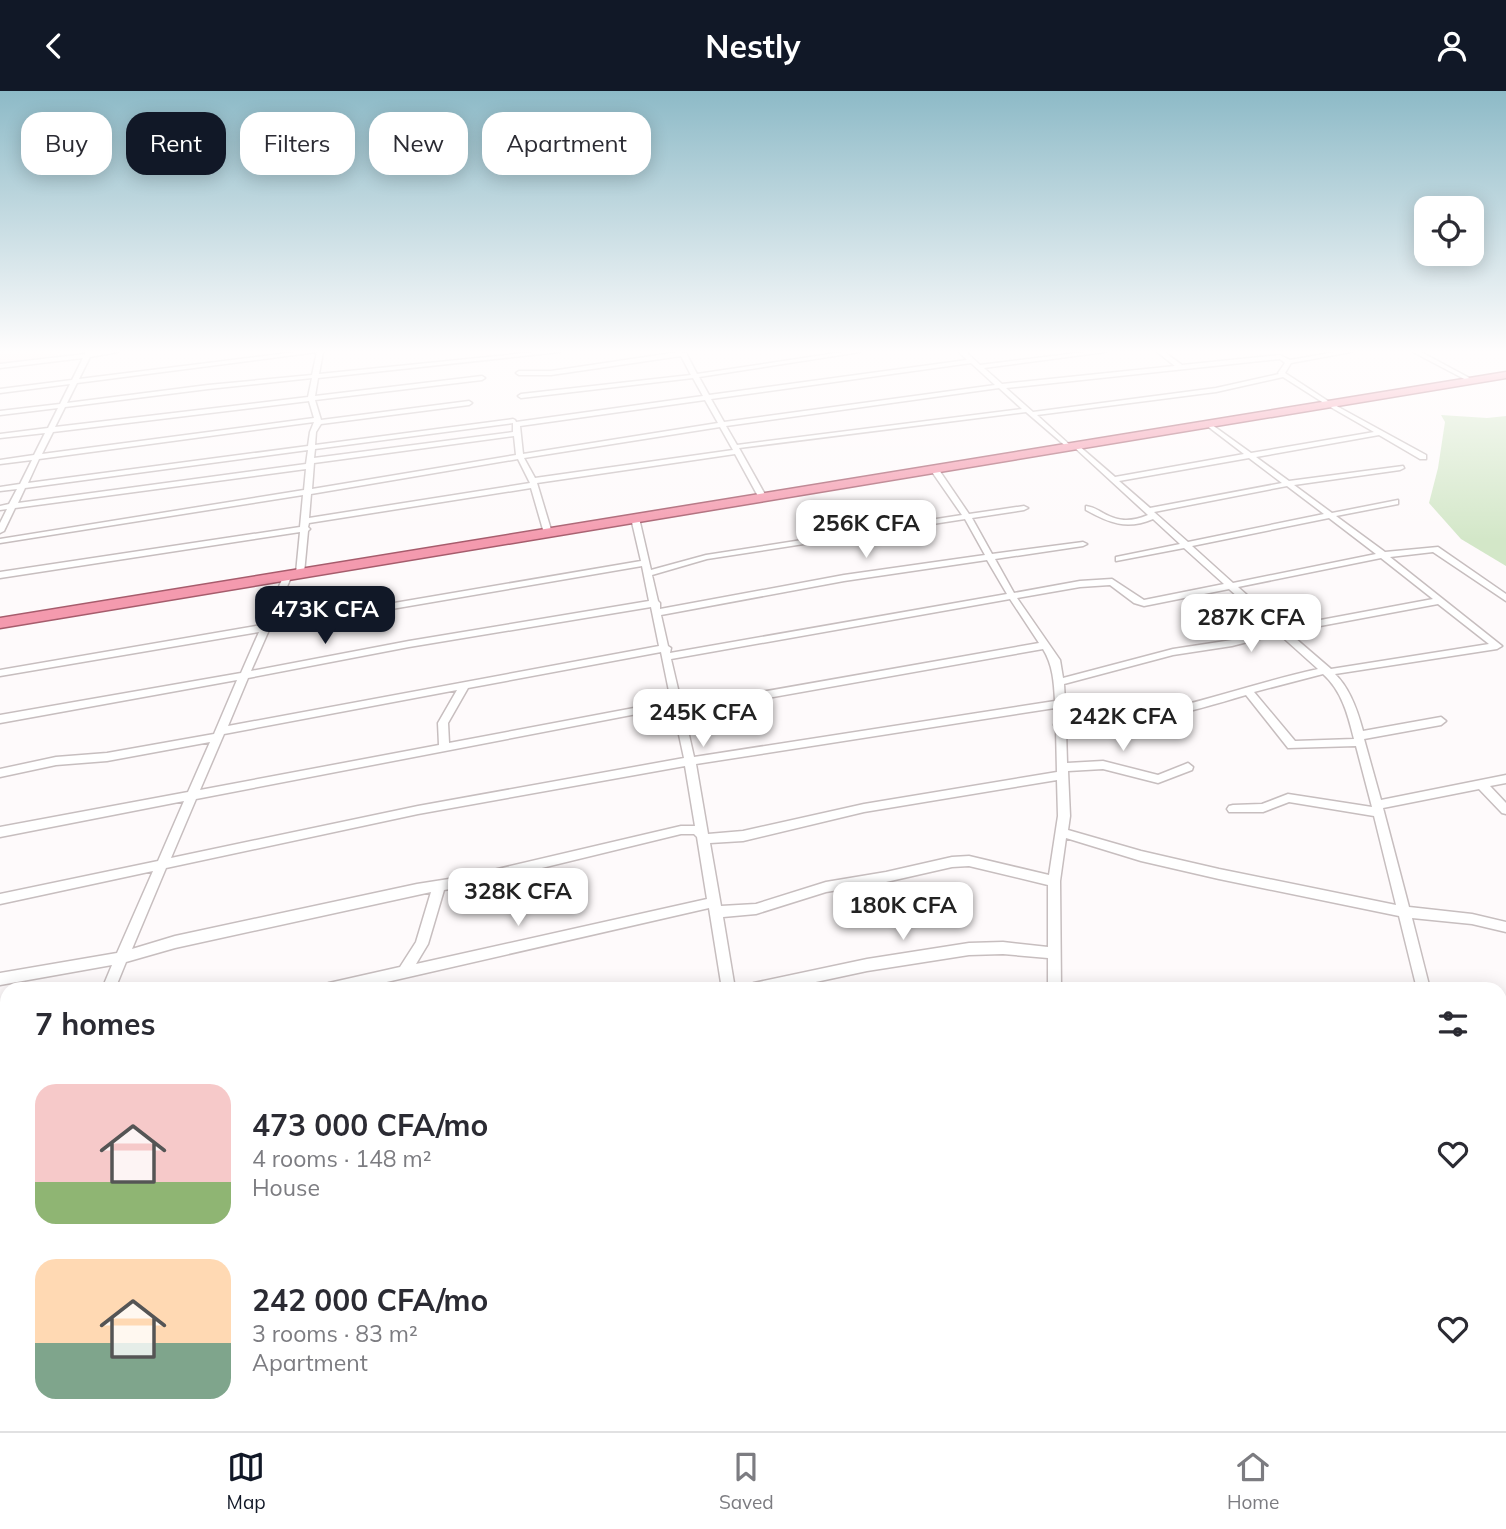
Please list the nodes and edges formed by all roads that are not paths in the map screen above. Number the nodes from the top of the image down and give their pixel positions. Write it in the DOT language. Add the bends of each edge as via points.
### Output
graph roads {
  1 [pos="59,415"];
  2 [pos="177,415"];
  3 [pos="315,415"];
  4 [pos="372,415"];
  5 [pos="583,415"];
  6 [pos="715,415"];
  7 [pos="796,415"];
  8 [pos="1010,415"];
  9 [pos="1033,415"];
  10 [pos="1265,415"];
  11 [pos="1347,415"];
  12 [pos="317,421"];
  13 [pos="513,421"];
  14 [pos="1208,424"];
  15 [pos="721,425"];
  16 [pos="51,430"];
  17 [pos="516,433"];
  18 [pos="1379,433"];
  19 [pos="0,436"];
  20 [pos="1072,447"];
  21 [pos="312,449"];
  22 [pos="736,449"];
  23 [pos="38,456"];
  24 [pos="1249,456"];
  25 [pos="522,457"];
  26 [pos="1423,457"];
  27 [pos="0,461"];
  28 [pos="309,463"];
  29 [pos="1400,468"];
  30 [pos="934,469"];
  31 [pos="1113,480"];
  32 [pos="533,483"];
  33 [pos="1287,484"];
  34 [pos="23,486"];
  35 [pos="0,489"];
  36 [pos="307,492"];
  37 [pos="763,498"];
  38 [pos="1395,502"];
  39 [pos="12,506"];
  40 [pos="0,508"];
  41 [pos="1024,508"];
  42 [pos="1089,508"];
  43 [pos="1151,514"];
  44 [pos="966,515"];
  45 [pos="1332,516"];
  46 [pos="635,518"];
  47 [pos="306,525"];
  48 [pos="0,531"];
  49 [pos="548,533"];
  50 [pos="0,541"];
  51 [pos="1083,544"];
  52 [pos="1188,546"];
  53 [pos="1383,555"];
  54 [pos="987,557"];
  55 [pos="1119,559"];
  56 [pos="646,568"];
  57 [pos="294,574"];
  58 [pos="0,575"];
  59 [pos="1231,585"];
  60 [pos="1012,596"];
  61 [pos="1506,598"];
  62 [pos="1438,601"];
  63 [pos="656,608"];
  64 [pos="0,623"];
  65 [pos="268,627"];
  66 [pos="1283,630"];
  67 [pos="1046,645"];
  68 [pos="667,652"];
  69 [pos="1328,671"];
  70 [pos="0,673"];
  71 [pos="245,675"];
  72 [pos="1059,683"];
  73 [pos="463,688"];
  74 [pos="1249,692"];
  75 [pos="1058,704"];
  76 [pos="678,707"];
  77 [pos="0,719"];
  78 [pos="1441,721"];
  79 [pos="1059,725"];
  80 [pos="217,734"];
  81 [pos="1359,739"];
  82 [pos="444,747"];
  83 [pos="690,762"];
  84 [pos="1188,767"];
  85 [pos="1063,771"];
  86 [pos="0,773"];
  87 [pos="1506,779"];
  88 [pos="1481,784"];
  89 [pos="193,795"];
  90 [pos="1233,809"];
  91 [pos="1378,809"];
  92 [pos="1506,810"];
  93 [pos="0,832"];
  94 [pos="702,833"];
  95 [pos="1064,834"];
  96 [pos="161,867"];
  97 [pos="1054,881"];
  98 [pos="439,885"];
  99 [pos="0,899"];
  100 [pos="716,907"];
  101 [pos="1405,912"];
  102 [pos="1506,927"];
  103 [pos="1055,953"];
  104 [pos="121,958"];
  105 [pos="405,970"];
  106 [pos="0,979"];
  107 [pos="110,982"];
  108 [pos="356,982"];
  109 [pos="728,982"];
  110 [pos="787,982"];
  111 [pos="1055,982"];
  112 [pos="1422,982"];
  1 -- 16 [label="street"];
  2 -- 16 [label="street"];
  3 -- 12 [label="street"];
  4 -- 12 [label="street"];
  5 -- 17 [label="street" via="516,424"];
  6 -- 15 [label="street"];
  7 -- 15 [label="street"];
  8 -- 22 [label="street"];
  9 -- 20 [label="street"];
  10 -- 14 [label="highway"];
  11 -- 18 [label="street"];
  12 -- 21 [label="street"];
  12 -- 23 [label="street"];
  13 -- 21 [label="street"];
  14 -- 20 [label="highway"];
  14 -- 24 [label="street"];
  15 -- 22 [label="street"];
  15 -- 25 [label="street"];
  16 -- 19 [label="street"];
  16 -- 23 [label="street"];
  17 -- 25 [label="street"];
  17 -- 28 [label="street"];
  18 -- 24 [label="street"];
  18 -- 26 [label="street"];
  20 -- 30 [label="highway"];
  20 -- 31 [label="street"];
  21 -- 28 [label="street"];
  21 -- 34 [label="street"];
  22 -- 32 [label="street"];
  22 -- 37 [label="street"];
  23 -- 27 [label="street"];
  23 -- 34 [label="street"];
  24 -- 31 [label="street"];
  24 -- 33 [label="street"];
  25 -- 32 [label="street"];
  25 -- 36 [label="street"];
  28 -- 36 [label="street"];
  28 -- 39 [label="street"];
  29 -- 33 [label="street"];
  30 -- 37 [label="highway"];
  30 -- 44 [label="street"];
  31 -- 43 [label="street"];
  32 -- 47 [label="street"];
  32 -- 49 [label="street"];
  33 -- 43 [label="street"];
  33 -- 45 [label="street"];
  34 -- 35 [label="street"];
  34 -- 39 [label="street"];
  36 -- 47 [label="street"];
  36 -- 50 [label="street"];
  37 -- 46 [label="highway"];
  38 -- 45 [label="street"];
  39 -- 40 [label="street"];
  39 -- 48 [label="street"];
  41 -- 44 [label="street"];
  42 -- 43 [label="street" via="1125,524"];
  43 -- 52 [label="street"];
  44 -- 54 [label="street"];
  44 -- 56 [label="street"];
  45 -- 52 [label="street"];
  45 -- 53 [label="street"];
  46 -- 49 [label="highway"];
  46 -- 56 [label="street"];
  47 -- 57 [label="street"];
  47 -- 58 [label="street"];
  49 -- 57 [label="highway"];
  51 -- 54 [label="street"];
  52 -- 55 [label="street"];
  52 -- 59 [label="street"];
  53 -- 59 [label="street"];
  53 -- 61 [label="street" via="1438,550"];
  53 -- 62 [label="street"];
  54 -- 60 [label="street"];
  54 -- 63 [label="street"];
  56 -- 63 [label="street"];
  56 -- 65 [label="street"];
  57 -- 64 [label="highway"];
  57 -- 65 [label="street"];
  59 -- 60 [label="street" via="1144,603 1103,581"];
  59 -- 66 [label="street"];
  60 -- 67 [label="street"];
  60 -- 68 [label="street"];
  62 -- 66 [label="street"];
  62 -- 69 [label="street" via="1496,648"];
  63 -- 68 [label="street"];
  63 -- 71 [label="street" via="409,644"];
  65 -- 70 [label="street"];
  65 -- 71 [label="street"];
  66 -- 69 [label="street"];
  66 -- 72 [label="street" via="1173,652"];
  67 -- 72 [label="street" via="1055,660"];
  67 -- 76 [label="street"];
  68 -- 73 [label="street"];
  68 -- 76 [label="street"];
  69 -- 74 [label="street" via="1284,678"];
  69 -- 81 [label="street" via="1349,703"];
  71 -- 77 [label="street"];
  71 -- 80 [label="street"];
  72 -- 75 [label="street"];
  73 -- 80 [label="street"];
  73 -- 82 [label="street" via="443,723"];
  74 -- 79 [label="street" via="1133,722"];
  74 -- 81 [label="street" via="1292,745"];
  75 -- 79 [label="street"];
  75 -- 83 [label="street"];
  76 -- 82 [label="street"];
  76 -- 83 [label="street"];
  78 -- 81 [label="street"];
  79 -- 85 [label="street"];
  80 -- 86 [label="street"];
  80 -- 89 [label="street"];
  81 -- 91 [label="street"];
  82 -- 89 [label="street"];
  83 -- 94 [label="street"];
  83 -- 96 [label="street" via="418,810"];
  84 -- 85 [label="street" via="1158,779 1103,765"];
  85 -- 94 [label="street" via="743,836 712,840"];
  85 -- 95 [label="street"];
  87 -- 88 [label="street"];
  88 -- 91 [label="street"];
  88 -- 92 [label="street"];
  89 -- 93 [label="street"];
  89 -- 96 [label="street"];
  90 -- 91 [label="street" via="1263,808 1287,798"];
  91 -- 101 [label="street"];
  94 -- 98 [label="street" via="681,829"];
  94 -- 100 [label="street"];
  95 -- 97 [label="street"];
  95 -- 101 [label="street" via="1161,862"];
  96 -- 99 [label="street"];
  96 -- 104 [label="street"];
  97 -- 100 [label="street" via="969,861 952,862 826,887 756,909"];
  97 -- 103 [label="street"];
  98 -- 104 [label="street" via="176,941"];
  98 -- 105 [label="street" via="422,944"];
  100 -- 105 [label="street"];
  100 -- 109 [label="street"];
  101 -- 102 [label="street"];
  101 -- 112 [label="street"];
  103 -- 110 [label="street" via="969,949"];
  103 -- 111 [label="street"];
  104 -- 106 [label="street"];
  104 -- 107 [label="street"];
  105 -- 108 [label="street"];
}
